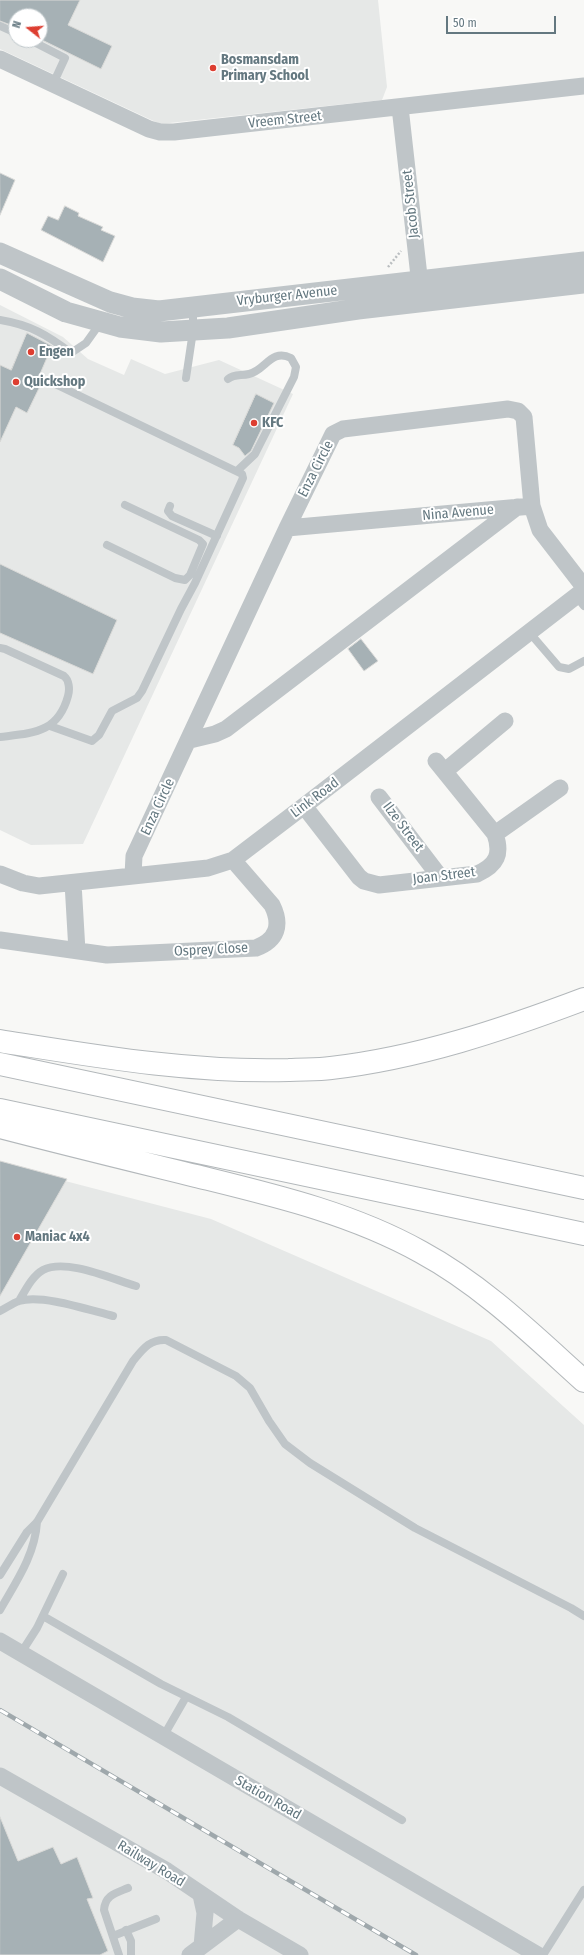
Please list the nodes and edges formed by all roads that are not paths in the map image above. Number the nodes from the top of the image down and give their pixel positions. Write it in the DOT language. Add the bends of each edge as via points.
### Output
graph roads {
  1 [pos="46,48"];
  2 [pos="0,59"];
  3 [pos="53,84"];
  4 [pos="584,86"];
  5 [pos="400,107"];
  6 [pos="0,253"];
  7 [pos="584,262"];
  8 [pos="0,279"];
  9 [pos="584,283"];
  10 [pos="421,292"];
  11 [pos="193,307"];
  12 [pos="0,320"];
  13 [pos="101,322"];
  14 [pos="193,331"];
  15 [pos="186,378"];
  16 [pos="228,379"];
  17 [pos="52,383"];
  18 [pos="237,471"];
  19 [pos="125,504"];
  20 [pos="170,506"];
  21 [pos="524,507"];
  22 [pos="287,528"];
  23 [pos="217,536"];
  24 [pos="107,545"];
  25 [pos="582,595"];
  26 [pos="529,632"];
  27 [pos="0,648"];
  28 [pos="584,661"];
  29 [pos="505,722"];
  30 [pos="50,726"];
  31 [pos="0,736"];
  32 [pos="190,740"];
  33 [pos="560,788"];
  34 [pos="379,797"];
  35 [pos="304,806"];
  36 [pos="494,834"];
  37 [pos="233,860"];
  38 [pos="0,874"];
  39 [pos="132,875"];
  40 [pos="440,877"];
  41 [pos="73,883"];
  42 [pos="0,940"];
  43 [pos="77,951"];
  44 [pos="584,999"];
  45 [pos="0,1041"];
  46 [pos="0,1064"];
  47 [pos="0,1110"];
  48 [pos="0,1127"];
  49 [pos="584,1188"];
  50 [pos="584,1234"];
  51 [pos="136,1286"];
  52 [pos="19,1301"];
  53 [pos="0,1311"];
  54 [pos="113,1316"];
  55 [pos="584,1381"];
  56 [pos="38,1522"];
  57 [pos="63,1574"];
  58 [pos="0,1575"];
  59 [pos="0,1610"];
  60 [pos="42,1616"];
  61 [pos="584,1616"];
  62 [pos="0,1641"];
  63 [pos="21,1654"];
  64 [pos="186,1697"];
  65 [pos="164,1737"];
  66 [pos="0,1776"];
  67 [pos="402,1820"];
  68 [pos="128,1888"];
  69 [pos="584,1890"];
  70 [pos="201,1895"];
  71 [pos="156,1919"];
  72 [pos="238,1919"];
  73 [pos="126,1930"];
  74 [pos="113,1936"];
  75 [pos="196,1950"];
  76 [pos="119,1955"];
  77 [pos="131,1955"];
  78 [pos="300,1955"];
  79 [pos="538,1955"];
  80 [pos="543,1955"];
  1 -- 3 [label="lane" via="65,58"];
  2 -- 3 [label="street, Vreem Street"];
  3 -- 5 [label="street, Vreem Street" via="160,132"];
  4 -- 5 [label="street, Vreem Street"];
  5 -- 10 [label="street, Jacob Street"];
  6 -- 11 [label="street, Vryburger Avenue" via="110,302 159,311"];
  7 -- 10 [label="street, Vryburger Avenue"];
  8 -- 13 [label="street, Vryburger Avenue" via="66,312"];
  9 -- 10 [label="street, Vryburger Avenue"];
  10 -- 11 [label="street, Vryburger Avenue"];
  10 -- 14 [label="street, Vryburger Avenue" via="358,308"];
  11 -- 14 [label="lane"];
  12 -- 13 [label="lane" via="48,335 71,353 86,343"];
  13 -- 14 [label="street, Vryburger Avenue" via="143,331"];
  14 -- 15 [label="lane"];
  16 -- 18 [label="lane" via="232,376 251,374 280,355 291,358 296,367 294,377 255,454"];
  17 -- 18 [label="lane"];
  18 -- 23 [label="lane" via="243,478"];
  19 -- 24 [label="lane" via="199,540 203,544 198,557 185,580 175,578"];
  20 -- 23 [label="lane" via="168,511 172,516"];
  21 -- 22 [label="street, Nina Avenue"];
  21 -- 22 [label="street, Enza Circle" via="524,417 518,411 508,409 338,431 329,441"];
  21 -- 25 [label="street"];
  21 -- 32 [label="street" via="226,729"];
  22 -- 32 [label="street, Enza Circle"];
  23 -- 30 [label="lane" via="137,698 112,711 99,735 92,741"];
  25 -- 26 [label="street, Link Road"];
  26 -- 28 [label="lane" via="559,667 569,669"];
  26 -- 35 [label="street, Link Road"];
  27 -- 30 [label="lane" via="67,678 67,700 59,716"];
  29 -- 36 [label="street, Joan Street" via="441,766"];
  30 -- 31 [label="lane" via="40,731"];
  32 -- 39 [label="street, Enza Circle" via="134,856"];
  33 -- 36 [label="street"];
  34 -- 40 [label="street, Ilze Street"];
  35 -- 37 [label="street, Link Road"];
  35 -- 40 [label="street, Joan Street" via="364,881 379,885"];
  36 -- 40 [label="street, Joan Street" via="498,849 490,868 477,874"];
  37 -- 39 [label="street, Link Road" via="208,868"];
  37 -- 43 [label="street, Osprey Close" via="276,913 276,928 266,944 256,948 106,955"];
  38 -- 41 [label="street, Link Road" via="31,886"];
  39 -- 41 [label="street, Link Road"];
  41 -- 43 [label="street"];
  42 -- 43 [label="street, Osprey Close"];
  44 -- 45 [label="highway" via="469,1039 401,1058 330,1068 252,1071 193,1067"];
  46 -- 49 [label="highway"];
  47 -- 50 [label="highway"];
  48 -- 55 [label="highway" via="263,1192 330,1211 393,1237 451,1270 475,1287"];
  51 -- 52 [label="lane" via="68,1266 56,1265 42,1270"];
  52 -- 53 [label="lane"];
  52 -- 54 [label="lane" via="47,1300"];
  56 -- 58 [label="lane" via="27,1532"];
  56 -- 59 [label="lane" via="29,1558"];
  56 -- 61 [label="lane" via="133,1361 150,1343 166,1340 236,1376 250,1388 285,1444 310,1464 416,1528"];
  57 -- 60 [label="lane"];
  60 -- 63 [label="lane"];
  60 -- 64 [label="lane"];
  62 -- 63 [label="street, Station Road"];
  63 -- 65 [label="street, Station Road"];
  64 -- 65 [label="lane"];
  64 -- 67 [label="lane" via="228,1717"];
  65 -- 79 [label="street, Station Road"];
  66 -- 70 [label="street, Railway Road" via="167,1871"];
  68 -- 74 [label="lane" via="108,1896 104,1903"];
  69 -- 80 [label="lane"];
  70 -- 72 [label="street, Railway Road"];
  70 -- 75 [label="street" via="205,1914"];
  71 -- 73 [label="lane"];
  72 -- 75 [label="street"];
  72 -- 78 [label="street, Railway Road"];
  73 -- 74 [label="lane"];
  73 -- 77 [label="lane" via="131,1941"];
  74 -- 76 [label="lane"];
}
